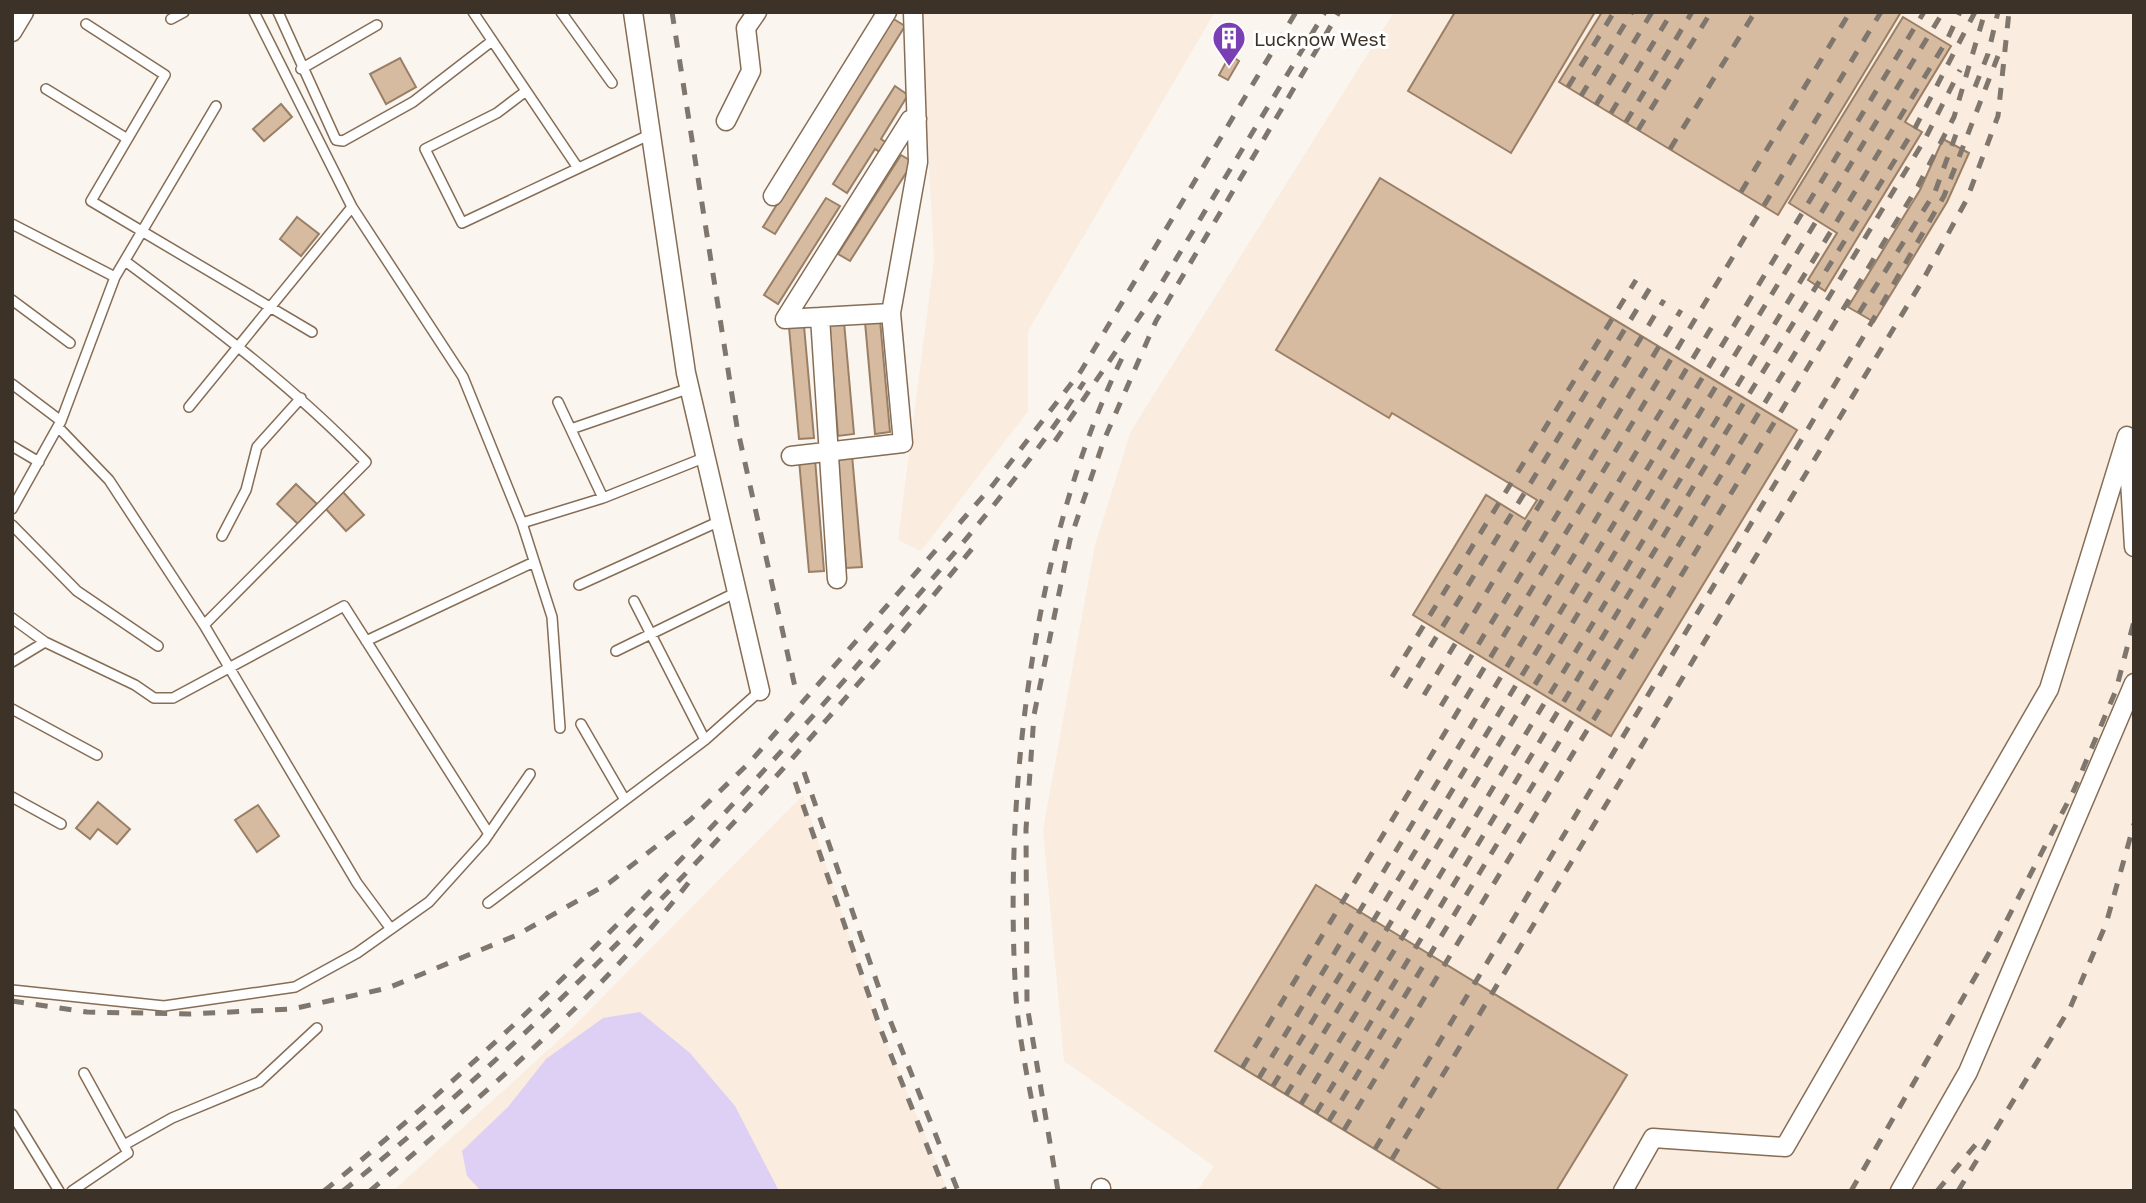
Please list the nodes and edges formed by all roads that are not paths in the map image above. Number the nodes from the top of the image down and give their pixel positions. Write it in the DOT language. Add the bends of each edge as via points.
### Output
graph roads {
  1 [pos="24,12"];
  2 [pos="184,12"];
  3 [pos="254,12"];
  4 [pos="278,12"];
  5 [pos="473,12"];
  6 [pos="561,12"];
  7 [pos="633,12"];
  8 [pos="757,12"];
  9 [pos="887,12"];
  10 [pos="913,12"];
  11 [pos="171,19"];
  12 [pos="86,24"];
  13 [pos="377,25"];
  14 [pos="12,32"];
  15 [pos="492,41"];
  16 [pos="301,68"];
  17 [pos="611,83"];
  18 [pos="46,89"];
  19 [pos="526,91"];
  20 [pos="216,106"];
  21 [pos="917,119"];
  22 [pos="726,121"];
  23 [pos="651,134"];
  24 [pos="126,138"];
  25 [pos="578,168"];
  26 [pos="773,196"];
  27 [pos="352,207"];
  28 [pos="12,224"];
  29 [pos="142,232"];
  30 [pos="125,261"];
  31 [pos="115,277"];
  32 [pos="12,300"];
  33 [pos="271,308"];
  34 [pos="891,313"];
  35 [pos="820,317"];
  36 [pos="312,332"];
  37 [pos="70,343"];
  38 [pos="238,345"];
  39 [pos="12,384"];
  40 [pos="690,388"];
  41 [pos="301,398"];
  42 [pos="558,402"];
  43 [pos="189,407"];
  44 [pos="59,424"];
  45 [pos="571,429"];
  46 [pos="2130,437"];
  47 [pos="12,446"];
  48 [pos="829,451"];
  49 [pos="791,456"];
  50 [pos="706,457"];
  51 [pos="39,462"];
  52 [pos="603,498"];
  53 [pos="12,509"];
  54 [pos="720,521"];
  55 [pos="522,523"];
  56 [pos="12,526"];
  57 [pos="222,536"];
  58 [pos="2134,547"];
  59 [pos="534,562"];
  60 [pos="838,579"];
  61 [pos="579,585"];
  62 [pos="737,592"];
  63 [pos="634,601"];
  64 [pos="12,618"];
  65 [pos="204,625"];
  66 [pos="651,634"];
  67 [pos="366,641"];
  68 [pos="45,642"];
  69 [pos="158,646"];
  70 [pos="616,651"];
  71 [pos="12,663"];
  72 [pos="229,667"];
  73 [pos="2134,683"];
  74 [pos="760,691"];
  75 [pos="12,709"];
  76 [pos="581,724"];
  77 [pos="560,728"];
  78 [pos="705,740"];
  79 [pos="97,755"];
  80 [pos="530,774"];
  81 [pos="12,797"];
  82 [pos="625,800"];
  83 [pos="61,824"];
  84 [pos="489,834"];
  85 [pos="488,903"];
  86 [pos="391,929"];
  87 [pos="12,990"];
  88 [pos="317,1028"];
  89 [pos="85,1073"];
  90 [pos="12,1114"];
  91 [pos="124,1145"];
  92 [pos="76,1190"];
  93 [pos="59,1191"];
  94 [pos="1623,1191"];
  95 [pos="1900,1191"];
  1 -- 14 [label="street"];
  2 -- 11 [label="lane"];
  3 -- 27 [label="lane"];
  4 -- 16 [label="lane"];
  5 -- 15 [label="lane"];
  6 -- 17 [label="lane"];
  7 -- 23 [label="street"];
  8 -- 22 [label="street" via="746,28 751,72"];
  9 -- 26 [label="street"];
  10 -- 21 [label="street"];
  12 -- 24 [label="lane" via="165,75"];
  13 -- 16 [label="lane"];
  15 -- 16 [label="lane" via="413,102 343,141 336,140"];
  15 -- 19 [label="lane"];
  18 -- 24 [label="lane"];
  19 -- 25 [label="lane"];
  19 -- 25 [label="lane" via="497,113 425,149 462,223"];
  20 -- 29 [label="lane"];
  21 -- 34 [label="street" via="918,162"];
  21 -- 35 [label="street" via="910,120 785,319"];
  23 -- 25 [label="lane"];
  23 -- 40 [label="street"];
  24 -- 29 [label="lane" via="91,201"];
  27 -- 33 [label="lane"];
  27 -- 55 [label="lane" via="463,377"];
  28 -- 31 [label="lane"];
  29 -- 30 [label="lane"];
  29 -- 33 [label="lane"];
  30 -- 31 [label="lane"];
  30 -- 38 [label="lane"];
  31 -- 44 [label="lane"];
  32 -- 37 [label="lane"];
  33 -- 36 [label="lane"];
  33 -- 38 [label="lane"];
  34 -- 35 [label="street"];
  34 -- 48 [label="street" via="903,443"];
  35 -- 48 [label="street"];
  38 -- 41 [label="lane"];
  38 -- 43 [label="lane"];
  39 -- 44 [label="lane"];
  40 -- 45 [label="lane"];
  40 -- 50 [label="street"];
  41 -- 57 [label="lane" via="257,447 246,490"];
  41 -- 65 [label="lane" via="366,462"];
  42 -- 45 [label="lane"];
  44 -- 51 [label="lane"];
  44 -- 65 [label="lane" via="109,480"];
  45 -- 52 [label="lane"];
  46 -- 58 [label="street"];
  46 -- 94 [label="street" via="2049,689 1785,1147 1653,1138"];
  47 -- 51 [label="lane"];
  48 -- 49 [label="street"];
  48 -- 60 [label="street"];
  50 -- 52 [label="lane"];
  50 -- 54 [label="street"];
  51 -- 53 [label="lane"];
  52 -- 55 [label="lane"];
  54 -- 61 [label="lane"];
  54 -- 62 [label="street"];
  55 -- 59 [label="lane"];
  56 -- 69 [label="lane" via="77,591"];
  59 -- 67 [label="lane"];
  59 -- 77 [label="lane" via="551,617"];
  62 -- 66 [label="lane"];
  62 -- 74 [label="street"];
  63 -- 66 [label="lane"];
  64 -- 68 [label="lane"];
  65 -- 72 [label="lane"];
  66 -- 70 [label="lane"];
  66 -- 78 [label="lane"];
  67 -- 72 [label="lane" via="344,606"];
  67 -- 84 [label="lane"];
  68 -- 71 [label="lane"];
  68 -- 72 [label="lane" via="154,698 173,698"];
  72 -- 86 [label="lane" via="357,883"];
  73 -- 95 [label="street" via="1968,1072"];
  74 -- 78 [label="lane"];
  75 -- 79 [label="lane"];
  76 -- 82 [label="lane"];
  78 -- 82 [label="lane"];
  80 -- 84 [label="lane"];
  81 -- 83 [label="lane"];
  82 -- 85 [label="lane"];
  84 -- 86 [label="lane" via="429,902"];
  86 -- 87 [label="lane" via="295,988 164,1006"];
  88 -- 91 [label="lane" via="258,1082 172,1118"];
  89 -- 91 [label="lane"];
  90 -- 93 [label="lane"];
  91 -- 92 [label="lane" via="128,1153"];
}
